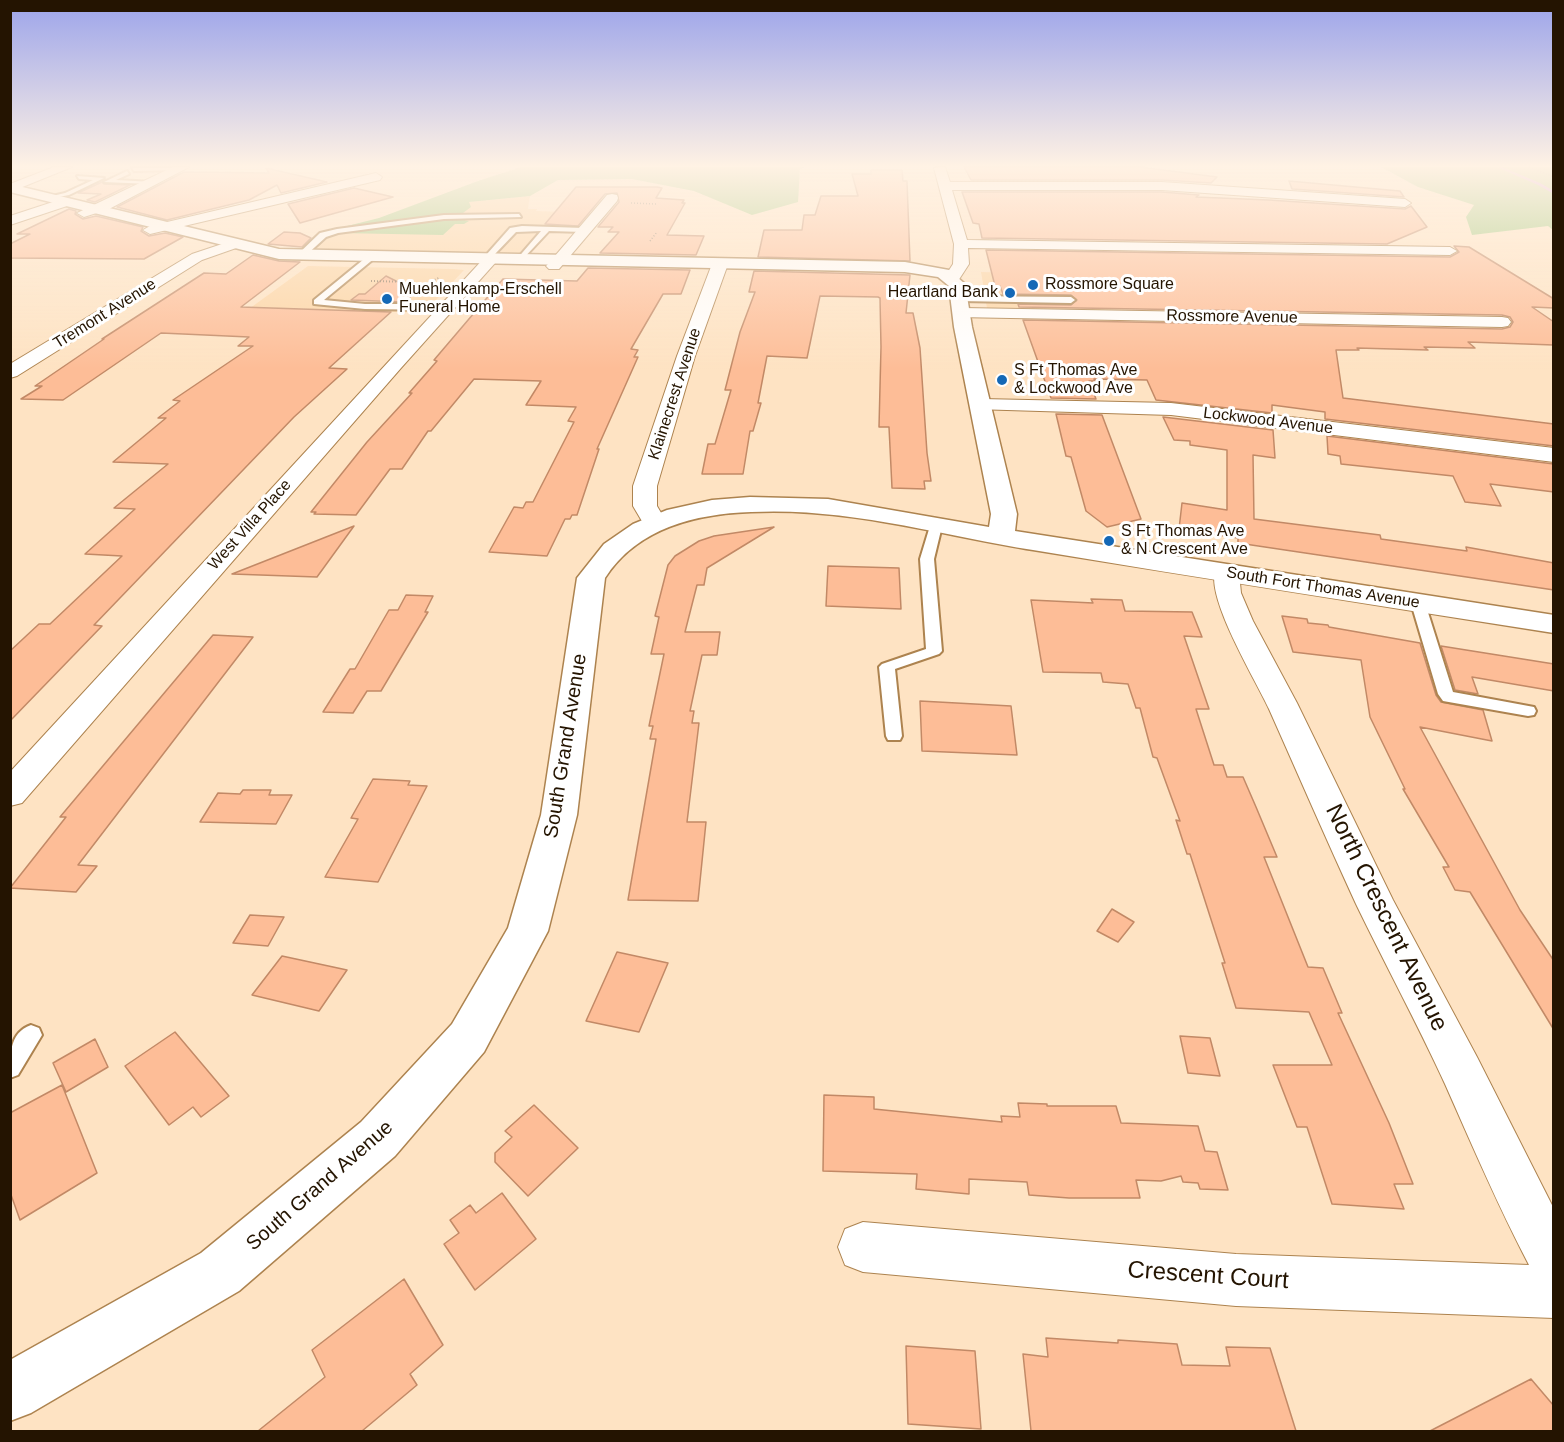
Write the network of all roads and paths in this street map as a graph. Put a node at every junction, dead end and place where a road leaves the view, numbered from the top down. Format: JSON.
{"nodes":[{"id":1,"x":181,"y":234,"type":"edge"},
{"id":2,"x":326,"y":234,"type":"edge"},
{"id":3,"x":509,"y":234,"type":"edge"},
{"id":4,"x":542,"y":234,"type":"edge"},
{"id":5,"x":581,"y":234,"type":"edge"},
{"id":6,"x":958,"y":234,"type":"edge"},
{"id":7,"x":961,"y":244,"type":"junction"},
{"id":8,"x":226,"y":246,"type":"junction"},
{"id":9,"x":1450,"y":251,"type":"dead end"},
{"id":10,"x":301,"y":255,"type":"junction"},
{"id":11,"x":368,"y":259,"type":"junction"},
{"id":12,"x":520,"y":260,"type":"junction"},
{"id":13,"x":488,"y":262,"type":"junction"},
{"id":14,"x":557,"y":263,"type":"junction"},
{"id":15,"x":718,"y":266,"type":"junction"},
{"id":16,"x":952,"y":278,"type":"junction"},
{"id":17,"x":343,"y":280,"type":"junction"},
{"id":18,"x":421,"y":286,"type":"dead end"},
{"id":19,"x":1071,"y":300,"type":"dead end"},
{"id":20,"x":961,"y":305,"type":"junction"},
{"id":21,"x":446,"y":307,"type":"junction"},
{"id":22,"x":1502,"y":322,"type":"dead end"},
{"id":23,"x":10,"y":372,"type":"edge"},
{"id":24,"x":981,"y":405,"type":"junction"},
{"id":25,"x":1554,"y":455,"type":"edge"},
{"id":26,"x":655,"y":523,"type":"junction"},
{"id":27,"x":936,"y":526,"type":"junction"},
{"id":28,"x":1001,"y":537,"type":"junction"},
{"id":29,"x":1226,"y":573,"type":"junction"},
{"id":30,"x":1418,"y":603,"type":"junction"},
{"id":31,"x":1554,"y":624,"type":"edge"},
{"id":32,"x":1528,"y":711,"type":"dead end"},
{"id":33,"x":894,"y":736,"type":"dead end"},
{"id":34,"x":10,"y":794,"type":"edge"},
{"id":35,"x":31,"y":1035,"type":"dead end"},
{"id":36,"x":10,"y":1068,"type":"edge"},
{"id":37,"x":863,"y":1247,"type":"dead end"},
{"id":38,"x":1554,"y":1260,"type":"edge"},
{"id":39,"x":1554,"y":1292,"type":"edge"},
{"id":40,"x":10,"y":1392,"type":"edge"}],
"edges":[{"from":1,"to":8,"type":"main road"},
{"from":2,"to":10,"type":"lane"},
{"from":3,"to":13,"type":"lane"},
{"from":4,"to":12,"type":"lane"},
{"from":5,"to":14,"type":"street"},
{"from":6,"to":7,"type":"street"},
{"from":7,"to":9,"type":"street"},
{"from":7,"to":16,"type":"street"},
{"from":8,"to":10,"type":"main road"},
{"from":8,"to":11,"type":"main road"},
{"from":8,"to":23,"type":"street","name":"Tremont Avenue"},
{"from":10,"to":11,"type":"main road"},
{"from":11,"to":13,"type":"main road"},
{"from":11,"to":17,"type":"lane"},
{"from":12,"to":13,"type":"main road"},
{"from":12,"to":14,"type":"main road"},
{"from":13,"to":14,"type":"main road"},
{"from":13,"to":21,"type":"street","name":"West Villa Place"},
{"from":14,"to":15,"type":"main road"},
{"from":15,"to":16,"type":"main road"},
{"from":15,"to":26,"type":"street","name":"Klainecrest Avenue"},
{"from":16,"to":20,"type":"main road"},
{"from":17,"to":18,"type":"path"},
{"from":17,"to":21,"type":"lane"},
{"from":19,"to":20,"type":"lane"},
{"from":20,"to":22,"type":"street","name":"Rossmore Avenue"},
{"from":20,"to":24,"type":"main road"},
{"from":21,"to":34,"type":"street","name":"West Villa Place"},
{"from":24,"to":25,"type":"street","name":"Lockwood Avenue"},
{"from":24,"to":28,"type":"main road"},
{"from":26,"to":27,"type":"main road","name":"South Grand Avenue"},
{"from":26,"to":40,"type":"main road","name":"South Grand Avenue"},
{"from":27,"to":28,"type":"main road","name":"South Grand Avenue"},
{"from":27,"to":33,"type":"lane"},
{"from":28,"to":29,"type":"main road","name":"South Fort Thomas Avenue"},
{"from":29,"to":30,"type":"main road","name":"South Fort Thomas Avenue"},
{"from":29,"to":38,"type":"street","name":"North Crescent Avenue"},
{"from":30,"to":31,"type":"main road","name":"South Fort Thomas Avenue"},
{"from":30,"to":32,"type":"lane"},
{"from":35,"to":36,"type":"lane"},
{"from":37,"to":39,"type":"street","name":"Crescent Court"}]}
